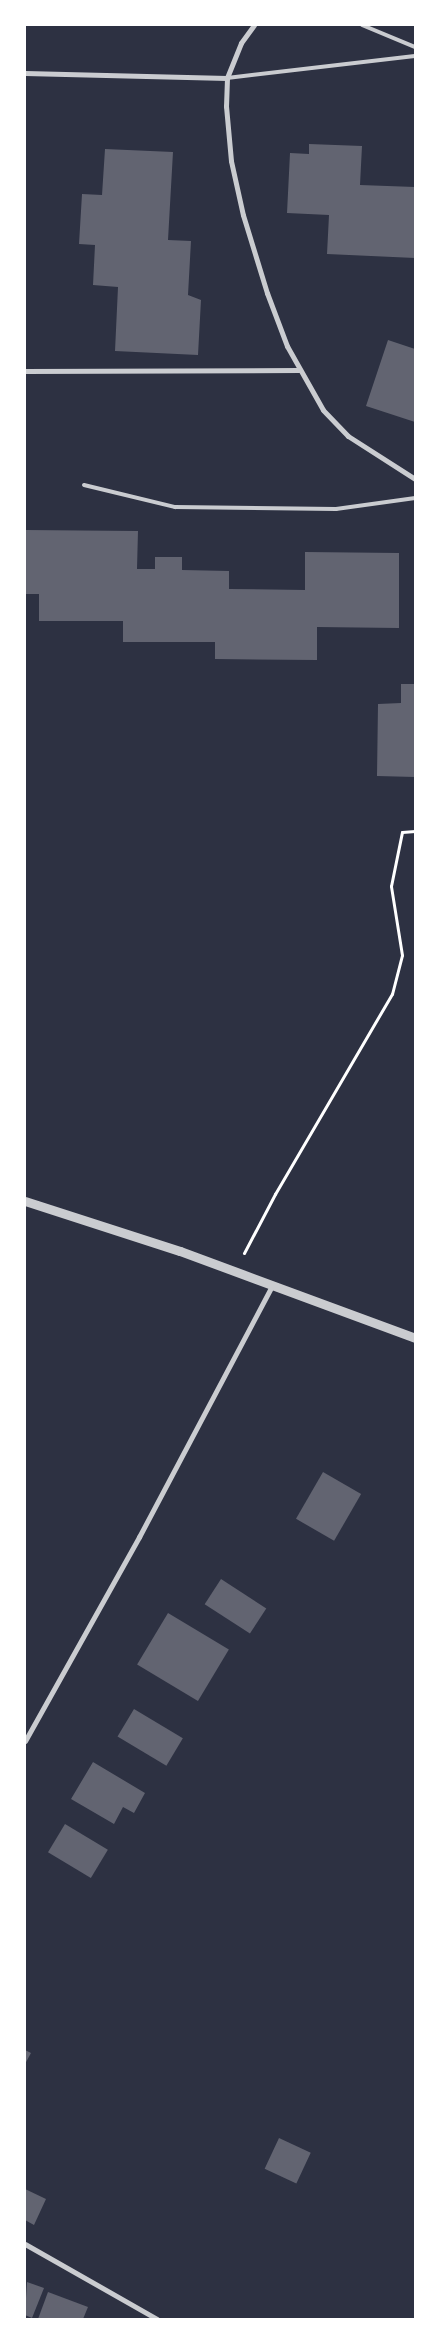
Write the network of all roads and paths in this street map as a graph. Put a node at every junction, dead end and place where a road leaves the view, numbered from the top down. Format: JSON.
{"nodes":[{"id":1,"x":254,"y":25,"type":"edge"},
{"id":2,"x":362,"y":25,"type":"edge"},
{"id":3,"x":415,"y":47,"type":"edge"},
{"id":4,"x":415,"y":56,"type":"edge"},
{"id":5,"x":25,"y":73,"type":"edge"},
{"id":6,"x":227,"y":78,"type":"junction"},
{"id":7,"x":299,"y":370,"type":"junction"},
{"id":8,"x":25,"y":371,"type":"edge"},
{"id":9,"x":415,"y":479,"type":"edge"},
{"id":10,"x":84,"y":485,"type":"dead end"},
{"id":11,"x":415,"y":498,"type":"edge"},
{"id":12,"x":415,"y":831,"type":"edge"},
{"id":13,"x":25,"y":1201,"type":"edge"},
{"id":14,"x":234,"y":1274,"type":"junction"},
{"id":15,"x":272,"y":1286,"type":"junction"},
{"id":16,"x":415,"y":1338,"type":"edge"},
{"id":17,"x":25,"y":1741,"type":"edge"},
{"id":18,"x":25,"y":2244,"type":"edge"},
{"id":19,"x":157,"y":2319,"type":"edge"}],
"edges":[{"from":1,"to":6,"type":"street"},
{"from":2,"to":3,"type":"lane"},
{"from":4,"to":6,"type":"lane"},
{"from":5,"to":6,"type":"street"},
{"from":6,"to":7,"type":"street"},
{"from":7,"to":8,"type":"street"},
{"from":7,"to":9,"type":"street"},
{"from":10,"to":11,"type":"lane"},
{"from":12,"to":14,"type":"path"},
{"from":13,"to":14,"type":"street"},
{"from":14,"to":15,"type":"street"},
{"from":15,"to":16,"type":"street"},
{"from":15,"to":17,"type":"street"},
{"from":18,"to":19,"type":"street"}]}
